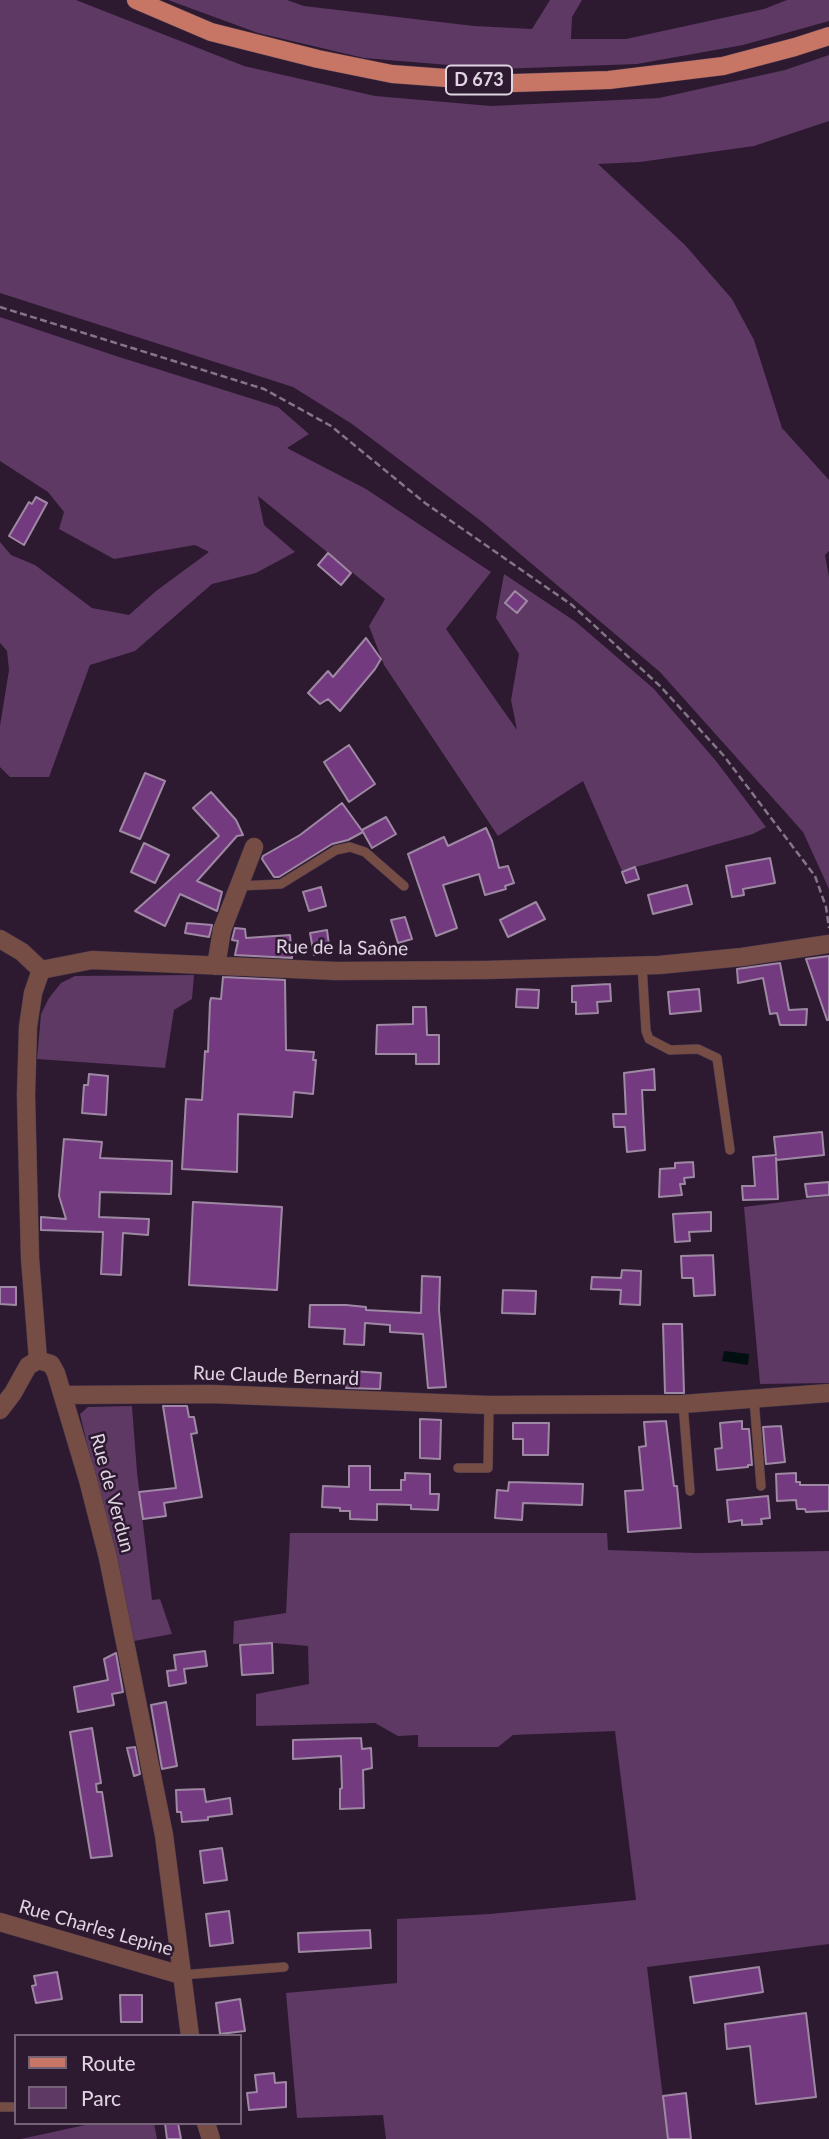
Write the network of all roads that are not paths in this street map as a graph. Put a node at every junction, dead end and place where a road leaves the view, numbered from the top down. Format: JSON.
{"nodes":[{"id":1,"x":136,"y":0,"type":"edge"},
{"id":2,"x":829,"y":36,"type":"edge"},
{"id":3,"x":254,"y":846,"type":"dead end"},
{"id":4,"x":238,"y":886,"type":"junction"},
{"id":5,"x":404,"y":886,"type":"dead end"},
{"id":6,"x":0,"y":939,"type":"edge"},
{"id":7,"x":829,"y":944,"type":"edge"},
{"id":8,"x":642,"y":965,"type":"junction"},
{"id":9,"x":216,"y":966,"type":"junction"},
{"id":10,"x":41,"y":970,"type":"junction"},
{"id":11,"x":730,"y":1150,"type":"dead end"},
{"id":12,"x":38,"y":1360,"type":"junction"},
{"id":13,"x":829,"y":1393,"type":"edge"},
{"id":14,"x":63,"y":1395,"type":"junction"},
{"id":15,"x":754,"y":1399,"type":"junction"},
{"id":16,"x":683,"y":1404,"type":"junction"},
{"id":17,"x":489,"y":1405,"type":"junction"},
{"id":18,"x":0,"y":1410,"type":"edge"},
{"id":19,"x":458,"y":1468,"type":"dead end"},
{"id":20,"x":761,"y":1486,"type":"dead end"},
{"id":21,"x":690,"y":1491,"type":"dead end"},
{"id":22,"x":0,"y":1922,"type":"edge"},
{"id":23,"x":284,"y":1967,"type":"dead end"},
{"id":24,"x":181,"y":1975,"type":"junction"},
{"id":25,"x":190,"y":2034,"type":"edge"}],
"edges":[{"from":1,"to":2,"type":"main road","number":"D 673"},
{"from":3,"to":4,"type":"street"},
{"from":4,"to":5,"type":"lane"},
{"from":4,"to":9,"type":"street"},
{"from":6,"to":10,"type":"street"},
{"from":7,"to":8,"type":"street","name":"Rue de la Saône"},
{"from":8,"to":9,"type":"street","name":"Rue de la Saône"},
{"from":8,"to":11,"type":"lane"},
{"from":9,"to":10,"type":"street","name":"Rue de la Saône"},
{"from":10,"to":12,"type":"street"},
{"from":12,"to":14,"type":"street","name":"Rue de Verdun"},
{"from":12,"to":18,"type":"street"},
{"from":13,"to":15,"type":"street","name":"Rue Claude Bernard"},
{"from":14,"to":17,"type":"street","name":"Rue Claude Bernard"},
{"from":14,"to":24,"type":"street","name":"Rue de Verdun"},
{"from":15,"to":16,"type":"street","name":"Rue Claude Bernard"},
{"from":15,"to":20,"type":"lane"},
{"from":16,"to":17,"type":"street","name":"Rue Claude Bernard"},
{"from":16,"to":21,"type":"lane"},
{"from":17,"to":19,"type":"lane"},
{"from":22,"to":24,"type":"street","name":"Rue Charles Lepine"},
{"from":23,"to":24,"type":"lane"},
{"from":24,"to":25,"type":"street","name":"Rue de Verdun"}]}
